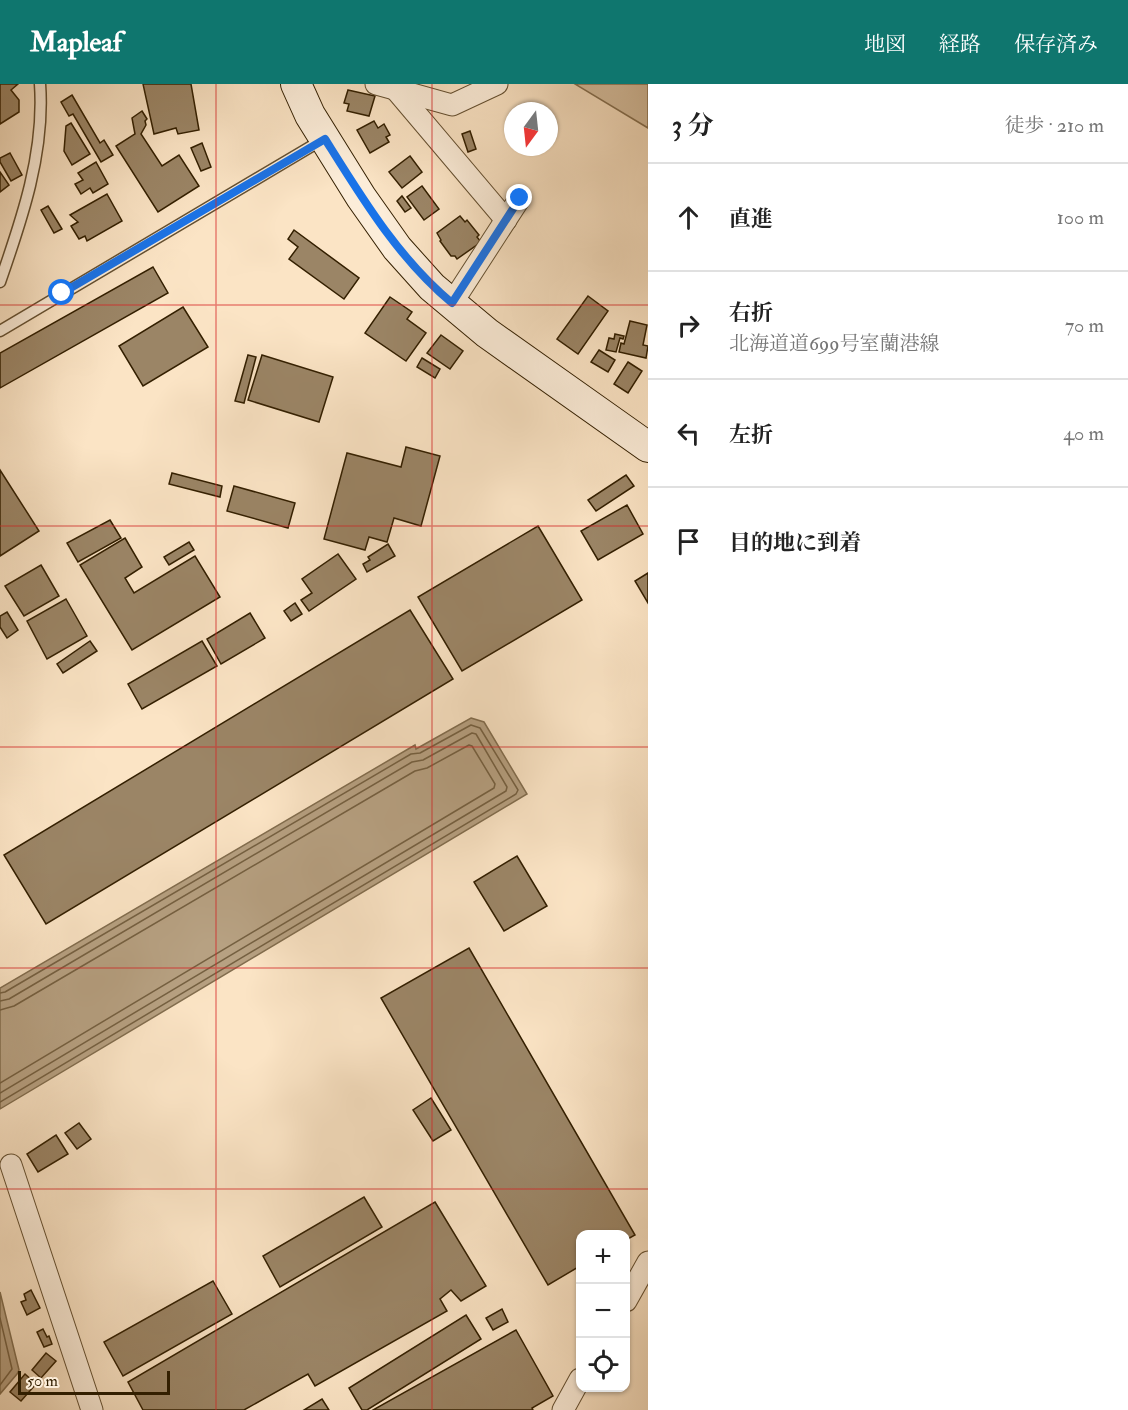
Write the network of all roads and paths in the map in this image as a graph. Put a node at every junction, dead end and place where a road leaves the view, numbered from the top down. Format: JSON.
{"nodes":[{"id":1,"x":40,"y":84,"type":"edge"},
{"id":2,"x":296,"y":84,"type":"edge"},
{"id":3,"x":497,"y":84,"type":"edge"},
{"id":4,"x":386,"y":87,"type":"edge"},
{"id":5,"x":325,"y":139,"type":"junction"},
{"id":6,"x":520,"y":198,"type":"dead end"},
{"id":7,"x":506,"y":220,"type":"junction"},
{"id":8,"x":0,"y":282,"type":"edge"},
{"id":9,"x":452,"y":303,"type":"junction"},
{"id":10,"x":0,"y":331,"type":"edge"},
{"id":11,"x":646,"y":442,"type":"edge"},
{"id":12,"x":11,"y":1165,"type":"dead end"},
{"id":13,"x":648,"y":1262,"type":"edge"},
{"id":14,"x":630,"y":1294,"type":"edge"},
{"id":15,"x":576,"y":1386,"type":"edge"},
{"id":16,"x":92,"y":1410,"type":"edge"},
{"id":17,"x":563,"y":1410,"type":"edge"}],
"edges":[{"from":1,"to":8,"type":"lane"},
{"from":2,"to":5,"type":"main road"},
{"from":3,"to":4,"type":"street"},
{"from":4,"to":7,"type":"street"},
{"from":5,"to":9,"type":"main road"},
{"from":5,"to":10,"type":"lane"},
{"from":6,"to":7,"type":"street"},
{"from":7,"to":9,"type":"street"},
{"from":9,"to":11,"type":"main road"},
{"from":12,"to":16,"type":"street"},
{"from":13,"to":14,"type":"street"},
{"from":15,"to":17,"type":"street"}]}
